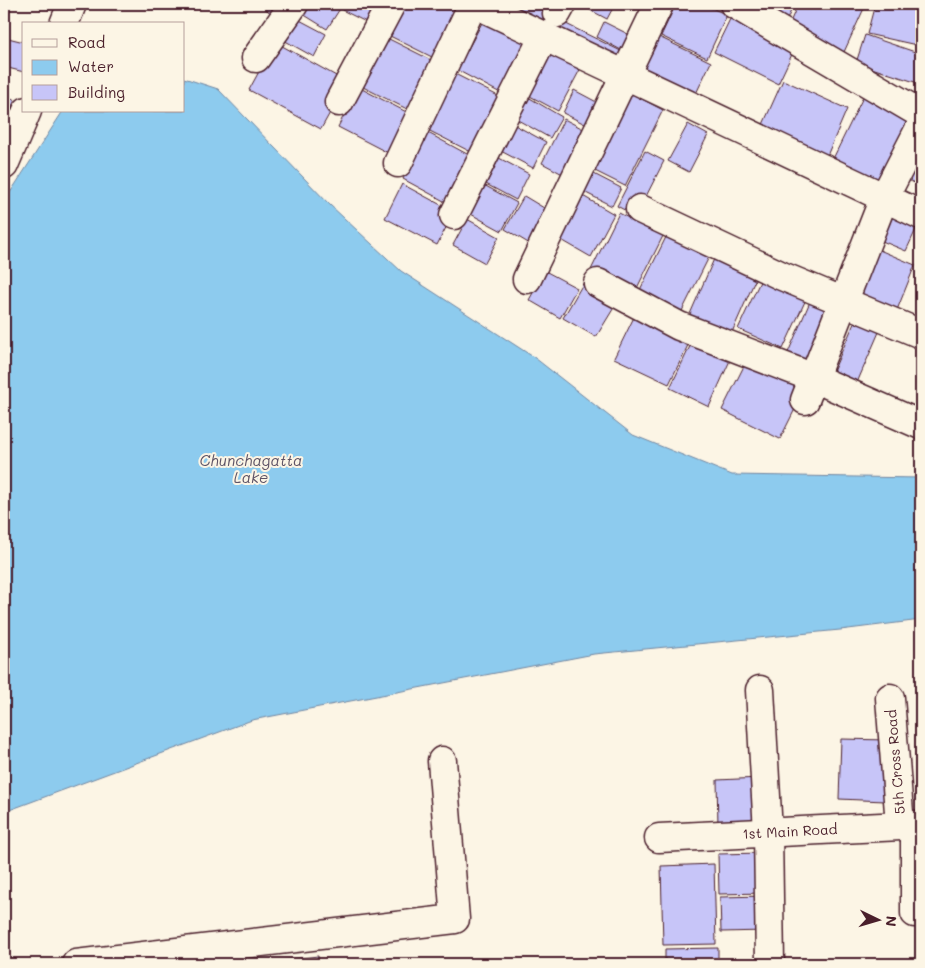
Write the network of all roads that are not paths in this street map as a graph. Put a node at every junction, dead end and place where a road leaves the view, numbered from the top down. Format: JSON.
{"nodes":[{"id":1,"x":71,"y":4,"type":"edge"},
{"id":2,"x":294,"y":4,"type":"edge"},
{"id":3,"x":391,"y":4,"type":"edge"},
{"id":4,"x":659,"y":4,"type":"edge"},
{"id":5,"x":734,"y":4,"type":"edge"},
{"id":6,"x":474,"y":5,"type":"edge"},
{"id":7,"x":554,"y":17,"type":"edge"},
{"id":8,"x":65,"y":22,"type":"edge"},
{"id":9,"x":256,"y":58,"type":"dead end"},
{"id":10,"x":624,"y":73,"type":"junction"},
{"id":11,"x":339,"y":102,"type":"dead end"},
{"id":12,"x":26,"y":112,"type":"edge"},
{"id":13,"x":921,"y":114,"type":"edge"},
{"id":14,"x":921,"y":126,"type":"edge"},
{"id":15,"x":398,"y":163,"type":"dead end"},
{"id":16,"x":4,"y":165,"type":"edge"},
{"id":17,"x":884,"y":198,"type":"junction"},
{"id":18,"x":640,"y":209,"type":"dead end"},
{"id":19,"x":921,"y":214,"type":"edge"},
{"id":20,"x":454,"y":215,"type":"dead end"},
{"id":21,"x":527,"y":279,"type":"dead end"},
{"id":22,"x":598,"y":283,"type":"dead end"},
{"id":23,"x":844,"y":302,"type":"junction"},
{"id":24,"x":921,"y":334,"type":"edge"},
{"id":25,"x":810,"y":389,"type":"junction"},
{"id":26,"x":921,"y":425,"type":"edge"},
{"id":27,"x":760,"y":690,"type":"dead end"},
{"id":28,"x":890,"y":698,"type":"dead end"},
{"id":29,"x":442,"y":761,"type":"dead end"},
{"id":30,"x":912,"y":825,"type":"edge"},
{"id":31,"x":768,"y":832,"type":"junction"},
{"id":32,"x":659,"y":838,"type":"dead end"},
{"id":33,"x":915,"y":913,"type":"dead end"},
{"id":34,"x":175,"y":958,"type":"edge"},
{"id":35,"x":76,"y":964,"type":"edge"},
{"id":36,"x":770,"y":964,"type":"edge"}],
"edges":[{"from":1,"to":8,"type":"street"},
{"from":2,"to":9,"type":"street"},
{"from":3,"to":11,"type":"street"},
{"from":4,"to":10,"type":"street"},
{"from":5,"to":13,"type":"street"},
{"from":6,"to":7,"type":"street"},
{"from":6,"to":15,"type":"street"},
{"from":7,"to":10,"type":"street"},
{"from":7,"to":20,"type":"street"},
{"from":10,"to":17,"type":"street"},
{"from":10,"to":21,"type":"street"},
{"from":12,"to":16,"type":"street"},
{"from":14,"to":17,"type":"street"},
{"from":17,"to":19,"type":"street"},
{"from":17,"to":23,"type":"street"},
{"from":18,"to":23,"type":"street"},
{"from":22,"to":25,"type":"street"},
{"from":23,"to":24,"type":"street"},
{"from":23,"to":25,"type":"street"},
{"from":25,"to":26,"type":"street"},
{"from":27,"to":31,"type":"street"},
{"from":28,"to":30,"type":"street","name":"5th Cross Road"},
{"from":29,"to":34,"type":"street"},
{"from":30,"to":31,"type":"street","name":"1st Main Road"},
{"from":30,"to":33,"type":"street","name":"5th Cross Road"},
{"from":31,"to":32,"type":"street","name":"1st Main Road"},
{"from":31,"to":36,"type":"street"},
{"from":34,"to":35,"type":"street"}]}
